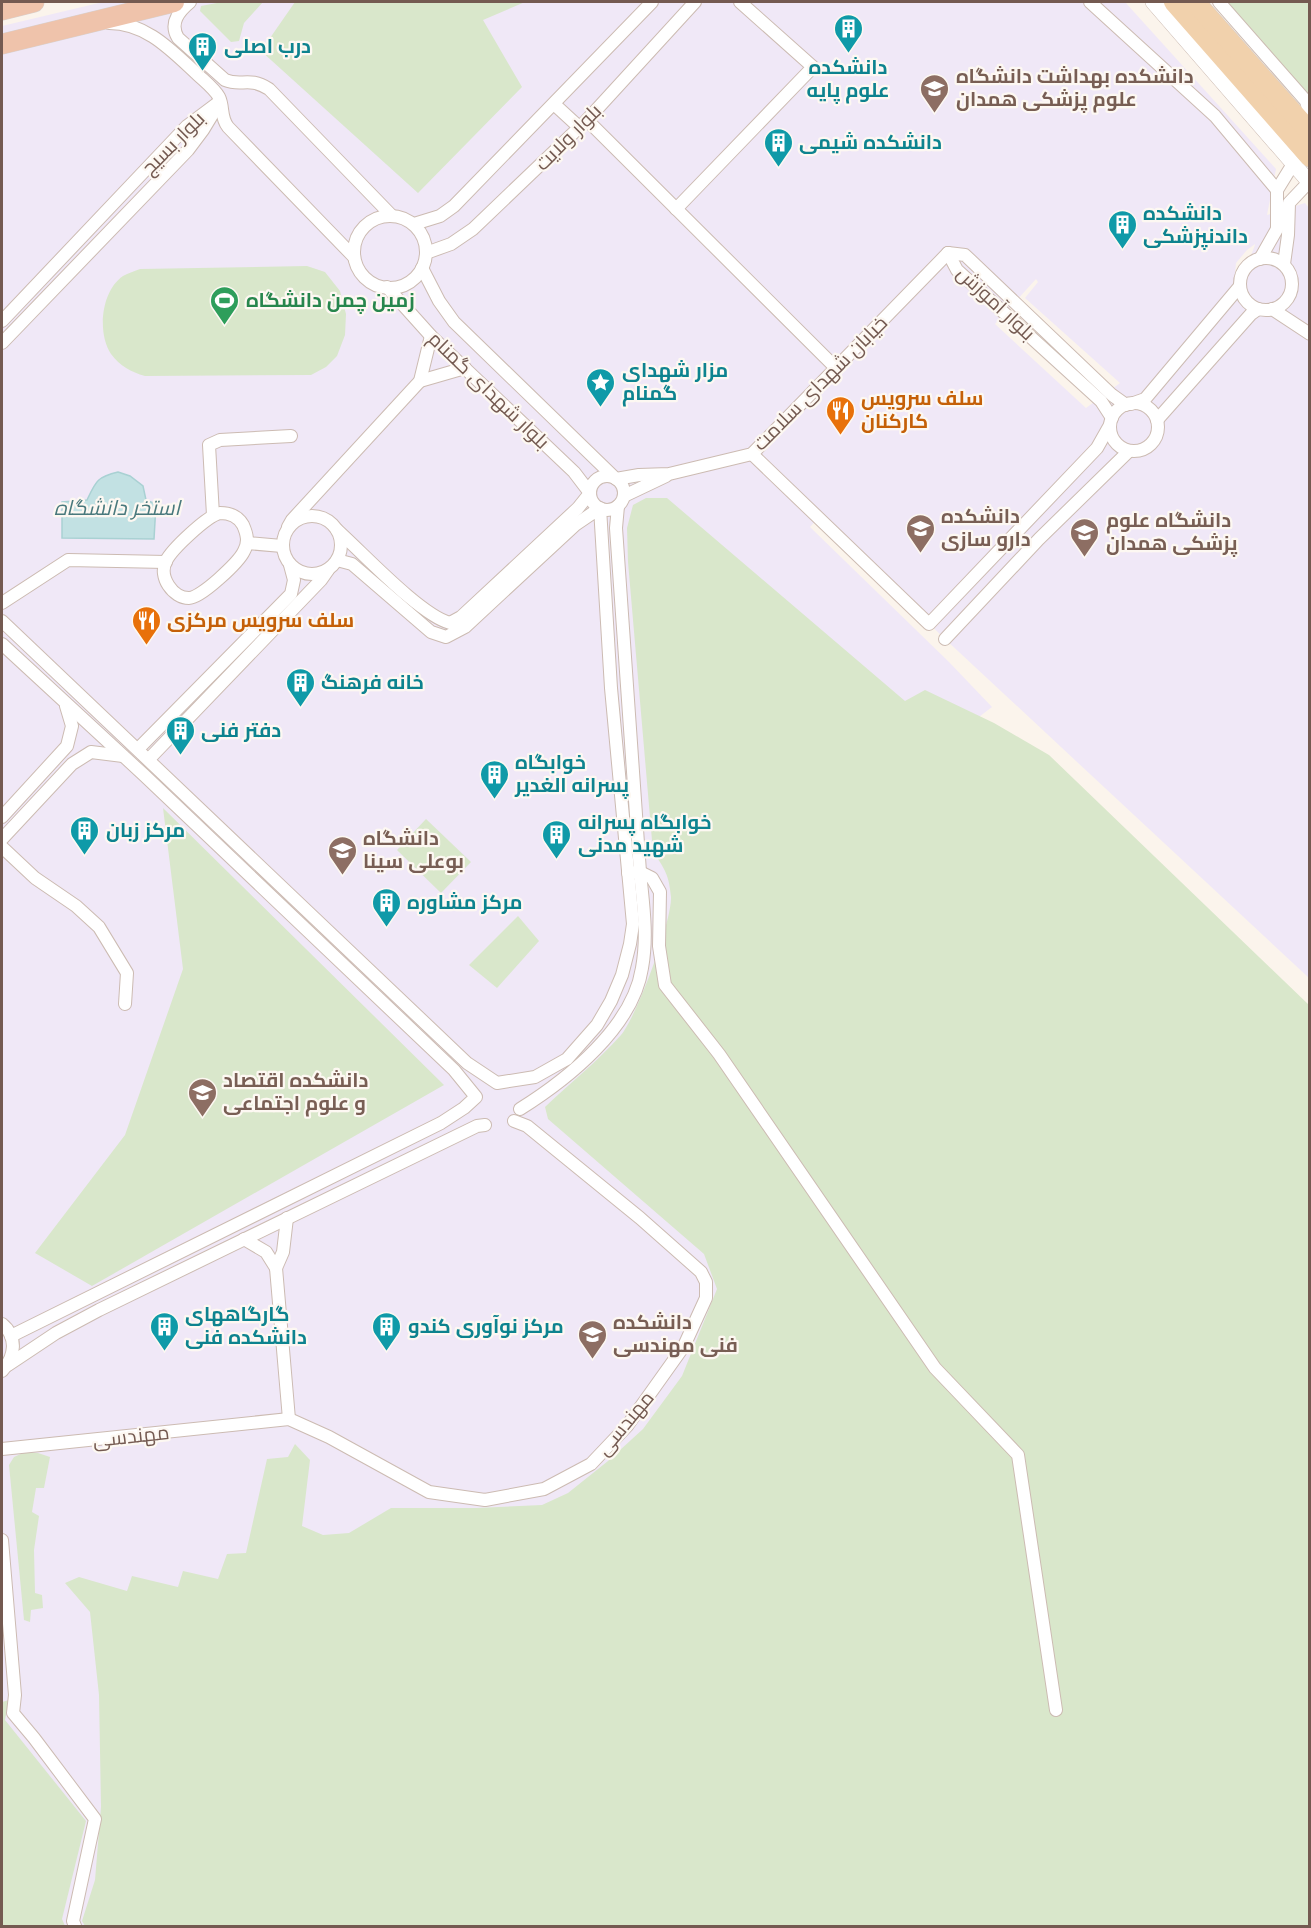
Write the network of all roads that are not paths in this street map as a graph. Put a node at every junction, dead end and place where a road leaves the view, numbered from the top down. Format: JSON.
{"nodes":[{"id":1,"x":34,"y":2,"type":"edge"},
{"id":2,"x":174,"y":2,"type":"edge"},
{"id":3,"x":190,"y":2,"type":"edge"},
{"id":4,"x":652,"y":2,"type":"edge"},
{"id":5,"x":740,"y":2,"type":"edge"},
{"id":6,"x":1090,"y":2,"type":"edge"},
{"id":7,"x":1153,"y":2,"type":"edge"},
{"id":8,"x":1174,"y":2,"type":"edge"},
{"id":9,"x":1195,"y":2,"type":"edge"},
{"id":10,"x":1219,"y":2,"type":"edge"},
{"id":11,"x":691,"y":3,"type":"edge"},
{"id":12,"x":2,"y":10,"type":"edge"},
{"id":13,"x":87,"y":24,"type":"junction"},
{"id":14,"x":2,"y":44,"type":"edge"},
{"id":15,"x":220,"y":101,"type":"junction"},
{"id":16,"x":555,"y":104,"type":"junction"},
{"id":17,"x":1310,"y":115,"type":"edge"},
{"id":18,"x":583,"y":124,"type":"junction"},
{"id":19,"x":1310,"y":132,"type":"edge"},
{"id":20,"x":1303,"y":158,"type":"edge"},
{"id":21,"x":1309,"y":183,"type":"edge"},
{"id":22,"x":1278,"y":190,"type":"junction"},
{"id":23,"x":676,"y":209,"type":"junction"},
{"id":24,"x":392,"y":216,"type":"junction"},
{"id":25,"x":414,"y":224,"type":"junction"},
{"id":26,"x":948,"y":253,"type":"junction"},
{"id":27,"x":426,"y":254,"type":"junction"},
{"id":28,"x":354,"y":257,"type":"junction"},
{"id":29,"x":1260,"y":258,"type":"junction"},
{"id":30,"x":1284,"y":264,"type":"junction"},
{"id":31,"x":422,"y":268,"type":"junction"},
{"id":32,"x":1240,"y":286,"type":"junction"},
{"id":33,"x":387,"y":287,"type":"junction"},
{"id":34,"x":1022,"y":309,"type":"junction"},
{"id":35,"x":1258,"y":309,"type":"junction"},
{"id":36,"x":1272,"y":309,"type":"junction"},
{"id":37,"x":1012,"y":319,"type":"junction"},
{"id":38,"x":2,"y":321,"type":"edge"},
{"id":39,"x":1310,"y":334,"type":"edge"},
{"id":40,"x":431,"y":336,"type":"junction"},
{"id":41,"x":2,"y":343,"type":"edge"},
{"id":42,"x":465,"y":368,"type":"junction"},
{"id":43,"x":836,"y":368,"type":"junction"},
{"id":44,"x":420,"y":381,"type":"junction"},
{"id":45,"x":1128,"y":404,"type":"junction"},
{"id":46,"x":1156,"y":420,"type":"junction"},
{"id":47,"x":1111,"y":421,"type":"junction"},
{"id":48,"x":291,"y":436,"type":"dead end"},
{"id":49,"x":1129,"y":451,"type":"junction"},
{"id":50,"x":752,"y":454,"type":"junction"},
{"id":51,"x":669,"y":474,"type":"junction"},
{"id":52,"x":616,"y":479,"type":"junction"},
{"id":53,"x":590,"y":493,"type":"junction"},
{"id":54,"x":621,"y":501,"type":"junction"},
{"id":55,"x":600,"y":508,"type":"junction"},
{"id":56,"x":213,"y":515,"type":"junction"},
{"id":57,"x":288,"y":527,"type":"junction"},
{"id":58,"x":338,"y":530,"type":"junction"},
{"id":59,"x":247,"y":543,"type":"junction"},
{"id":60,"x":282,"y":546,"type":"junction"},
{"id":61,"x":337,"y":560,"type":"junction"},
{"id":62,"x":166,"y":562,"type":"junction"},
{"id":63,"x":290,"y":565,"type":"junction"},
{"id":64,"x":328,"y":570,"type":"junction"},
{"id":65,"x":2,"y":603,"type":"edge"},
{"id":66,"x":2,"y":621,"type":"edge"},
{"id":67,"x":945,"y":639,"type":"dead end"},
{"id":68,"x":2,"y":645,"type":"edge"},
{"id":69,"x":66,"y":705,"type":"junction"},
{"id":70,"x":138,"y":749,"type":"junction"},
{"id":71,"x":123,"y":756,"type":"junction"},
{"id":72,"x":149,"y":759,"type":"junction"},
{"id":73,"x":2,"y":817,"type":"edge"},
{"id":74,"x":2,"y":839,"type":"edge"},
{"id":75,"x":2,"y":847,"type":"edge"},
{"id":76,"x":634,"y":872,"type":"junction"},
{"id":77,"x":125,"y":1004,"type":"dead end"},
{"id":78,"x":520,"y":1109,"type":"dead end"},
{"id":79,"x":514,"y":1121,"type":"dead end"},
{"id":80,"x":485,"y":1125,"type":"dead end"},
{"id":81,"x":287,"y":1218,"type":"junction"},
{"id":82,"x":244,"y":1239,"type":"junction"},
{"id":83,"x":276,"y":1268,"type":"junction"},
{"id":84,"x":2,"y":1324,"type":"edge"},
{"id":85,"x":11,"y":1336,"type":"junction"},
{"id":86,"x":5,"y":1368,"type":"edge"},
{"id":87,"x":289,"y":1419,"type":"junction"},
{"id":88,"x":2,"y":1449,"type":"edge"},
{"id":89,"x":2,"y":1540,"type":"edge"},
{"id":90,"x":15,"y":1695,"type":"junction"},
{"id":91,"x":2,"y":1696,"type":"edge"},
{"id":92,"x":1056,"y":1710,"type":"dead end"},
{"id":93,"x":75,"y":1926,"type":"edge"}],
"edges":[{"from":1,"to":12,"type":"highway"},
{"from":2,"to":13,"type":"highway"},
{"from":3,"to":24,"type":"street"},
{"from":4,"to":16,"type":"street","name":"بلوار ولایت"},
{"from":5,"to":23,"type":"street"},
{"from":6,"to":22,"type":"street"},
{"from":7,"to":20,"type":"street"},
{"from":8,"to":20,"type":"main road"},
{"from":9,"to":19,"type":"main road"},
{"from":10,"to":17,"type":"street"},
{"from":11,"to":18,"type":"street","name":"بلوار ولایت"},
{"from":13,"to":14,"type":"highway"},
{"from":13,"to":15,"type":"street"},
{"from":15,"to":28,"type":"street"},
{"from":15,"to":38,"type":"street","name":"بلوار بسیج"},
{"from":15,"to":41,"type":"street","name":"بلوار بسیج"},
{"from":16,"to":18,"type":"street"},
{"from":16,"to":25,"type":"street","name":"بلوار ولایت"},
{"from":18,"to":23,"type":"street"},
{"from":18,"to":27,"type":"street","name":"بلوار ولایت"},
{"from":20,"to":21,"type":"street"},
{"from":20,"to":22,"type":"street"},
{"from":21,"to":30,"type":"street"},
{"from":22,"to":29,"type":"street"},
{"from":23,"to":43,"type":"street"},
{"from":24,"to":25,"type":"street"},
{"from":24,"to":28,"type":"street"},
{"from":25,"to":27,"type":"street"},
{"from":26,"to":34,"type":"street","name":"بلوار آموزش"},
{"from":26,"to":37,"type":"street","name":"بلوار آموزش"},
{"from":26,"to":43,"type":"street","name":"خیابان شهدای سلامت"},
{"from":27,"to":31,"type":"street"},
{"from":28,"to":33,"type":"street"},
{"from":29,"to":30,"type":"street"},
{"from":29,"to":32,"type":"street"},
{"from":30,"to":36,"type":"street"},
{"from":31,"to":33,"type":"street"},
{"from":31,"to":52,"type":"street","name":"بلوار شهدای گمنام"},
{"from":32,"to":35,"type":"street"},
{"from":32,"to":45,"type":"street"},
{"from":33,"to":40,"type":"street","name":"بلوار شهدای گمنام"},
{"from":34,"to":37,"type":"street"},
{"from":34,"to":45,"type":"street","name":"بلوار آموزش"},
{"from":35,"to":36,"type":"street"},
{"from":35,"to":46,"type":"street"},
{"from":36,"to":39,"type":"street"},
{"from":37,"to":47,"type":"street","name":"بلوار آموزش"},
{"from":40,"to":42,"type":"street","name":"بلوار شهدای گمنام"},
{"from":40,"to":44,"type":"street"},
{"from":42,"to":44,"type":"street"},
{"from":42,"to":53,"type":"street","name":"بلوار شهدای گمنام"},
{"from":43,"to":50,"type":"street","name":"خیابان شهدای سلامت"},
{"from":44,"to":57,"type":"street"},
{"from":45,"to":46,"type":"street"},
{"from":45,"to":47,"type":"street"},
{"from":46,"to":49,"type":"street"},
{"from":47,"to":49,"type":"street"},
{"from":47,"to":50,"type":"street"},
{"from":48,"to":56,"type":"street"},
{"from":49,"to":67,"type":"street"},
{"from":50,"to":51,"type":"street","name":"خیابان شهدای سلامت"},
{"from":51,"to":52,"type":"street","name":"خیابان شهدای سلامت"},
{"from":51,"to":54,"type":"street","name":"خیابان شهدای سلامت"},
{"from":52,"to":53,"type":"street"},
{"from":52,"to":54,"type":"street"},
{"from":53,"to":55,"type":"street"},
{"from":53,"to":58,"type":"street"},
{"from":54,"to":55,"type":"street"},
{"from":54,"to":76,"type":"street"},
{"from":55,"to":61,"type":"street"},
{"from":55,"to":76,"type":"street"},
{"from":56,"to":59,"type":"street"},
{"from":56,"to":62,"type":"street"},
{"from":57,"to":58,"type":"street"},
{"from":57,"to":60,"type":"street"},
{"from":58,"to":61,"type":"street"},
{"from":59,"to":60,"type":"street"},
{"from":59,"to":62,"type":"street"},
{"from":60,"to":63,"type":"street"},
{"from":61,"to":64,"type":"street"},
{"from":62,"to":65,"type":"street"},
{"from":63,"to":64,"type":"street"},
{"from":63,"to":70,"type":"street"},
{"from":64,"to":72,"type":"street"},
{"from":66,"to":70,"type":"street"},
{"from":68,"to":69,"type":"street"},
{"from":69,"to":71,"type":"street"},
{"from":69,"to":73,"type":"street"},
{"from":70,"to":72,"type":"street"},
{"from":71,"to":74,"type":"street"},
{"from":71,"to":85,"type":"street"},
{"from":72,"to":76,"type":"street"},
{"from":75,"to":77,"type":"street"},
{"from":76,"to":78,"type":"street"},
{"from":76,"to":92,"type":"street"},
{"from":79,"to":87,"type":"street","name":"مهندسی"},
{"from":80,"to":81,"type":"street"},
{"from":81,"to":82,"type":"street"},
{"from":81,"to":83,"type":"street"},
{"from":82,"to":83,"type":"street"},
{"from":82,"to":86,"type":"street"},
{"from":83,"to":87,"type":"street"},
{"from":84,"to":85,"type":"street"},
{"from":85,"to":86,"type":"street"},
{"from":87,"to":88,"type":"street","name":"مهندسی"},
{"from":89,"to":90,"type":"street"},
{"from":90,"to":91,"type":"street"},
{"from":90,"to":93,"type":"street"}]}
